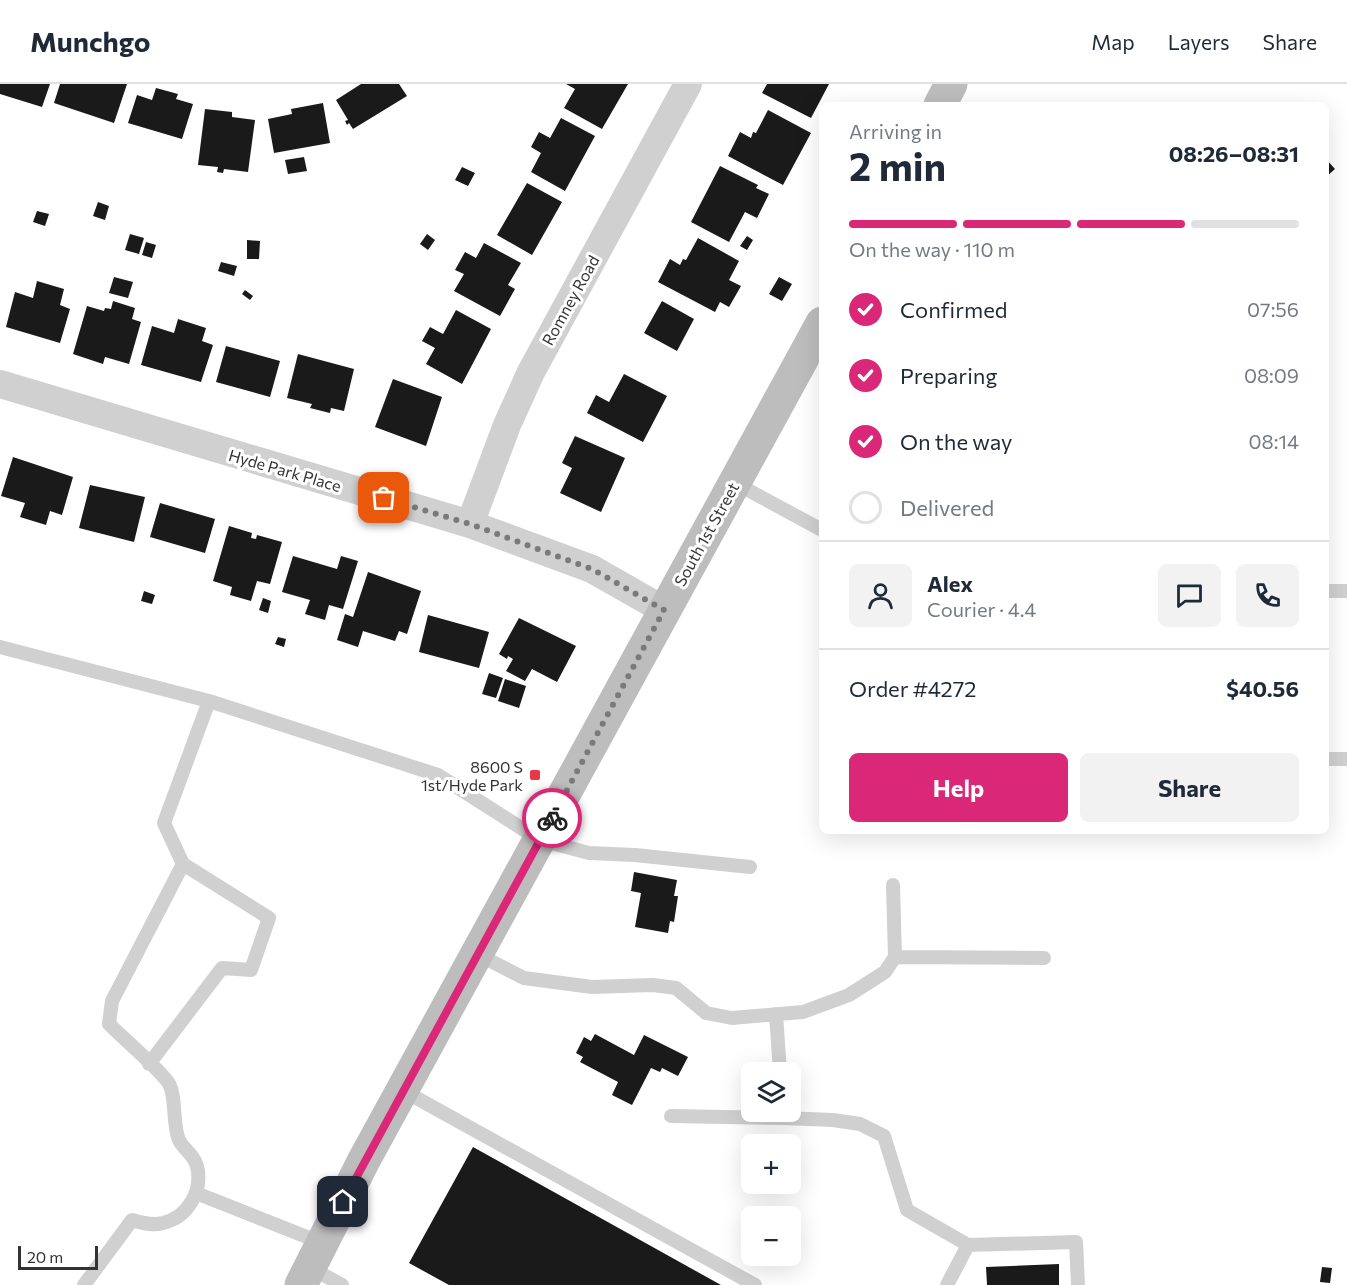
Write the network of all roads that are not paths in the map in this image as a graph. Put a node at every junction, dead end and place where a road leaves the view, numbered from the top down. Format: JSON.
{"nodes":[{"id":1,"x":688,"y":84,"type":"edge"},
{"id":2,"x":951,"y":84,"type":"edge"},
{"id":3,"x":942,"y":102,"type":"edge"},
{"id":4,"x":819,"y":329,"type":"edge"},
{"id":5,"x":0,"y":384,"type":"edge"},
{"id":6,"x":735,"y":483,"type":"junction"},
{"id":7,"x":470,"y":524,"type":"junction"},
{"id":8,"x":819,"y":528,"type":"edge"},
{"id":9,"x":1329,"y":591,"type":"edge"},
{"id":10,"x":1347,"y":591,"type":"edge"},
{"id":11,"x":664,"y":610,"type":"junction"},
{"id":12,"x":0,"y":647,"type":"edge"},
{"id":13,"x":209,"y":701,"type":"junction"},
{"id":14,"x":1329,"y":759,"type":"edge"},
{"id":15,"x":1347,"y":759,"type":"edge"},
{"id":16,"x":540,"y":840,"type":"junction"},
{"id":17,"x":183,"y":864,"type":"junction"},
{"id":18,"x":750,"y":867,"type":"dead end"},
{"id":19,"x":893,"y":885,"type":"dead end"},
{"id":20,"x":477,"y":954,"type":"junction"},
{"id":21,"x":896,"y":957,"type":"junction"},
{"id":22,"x":1044,"y":958,"type":"dead end"},
{"id":23,"x":776,"y":1014,"type":"junction"},
{"id":24,"x":779,"y":1062,"type":"edge"},
{"id":25,"x":149,"y":1064,"type":"junction"},
{"id":26,"x":402,"y":1090,"type":"junction"},
{"id":27,"x":741,"y":1115,"type":"edge"},
{"id":28,"x":671,"y":1116,"type":"dead end"},
{"id":29,"x":801,"y":1117,"type":"edge"},
{"id":30,"x":196,"y":1192,"type":"junction"},
{"id":31,"x":968,"y":1245,"type":"junction"},
{"id":32,"x":311,"y":1265,"type":"edge"},
{"id":33,"x":84,"y":1285,"type":"edge"},
{"id":34,"x":342,"y":1285,"type":"edge"},
{"id":35,"x":755,"y":1285,"type":"edge"},
{"id":36,"x":947,"y":1285,"type":"edge"},
{"id":37,"x":1078,"y":1285,"type":"edge"}],
"edges":[{"from":1,"to":7,"type":"street","name":"Romney Road"},
{"from":2,"to":3,"type":"main road"},
{"from":4,"to":6,"type":"main road","name":"South 1st Street"},
{"from":5,"to":7,"type":"street","name":"Hyde Park Place"},
{"from":6,"to":8,"type":"lane"},
{"from":6,"to":11,"type":"main road","name":"South 1st Street"},
{"from":7,"to":11,"type":"street","name":"Hyde Park Place"},
{"from":9,"to":10,"type":"lane"},
{"from":11,"to":16,"type":"main road","name":"South 1st Street"},
{"from":12,"to":13,"type":"lane"},
{"from":13,"to":16,"type":"lane"},
{"from":13,"to":17,"type":"lane"},
{"from":14,"to":15,"type":"lane"},
{"from":16,"to":18,"type":"lane"},
{"from":16,"to":20,"type":"main road","name":"South 1st Street"},
{"from":17,"to":25,"type":"lane"},
{"from":17,"to":25,"type":"lane"},
{"from":19,"to":21,"type":"lane"},
{"from":20,"to":23,"type":"lane"},
{"from":20,"to":26,"type":"main road","name":"South 1st Street"},
{"from":21,"to":22,"type":"lane"},
{"from":21,"to":23,"type":"lane"},
{"from":23,"to":24,"type":"lane"},
{"from":25,"to":30,"type":"lane"},
{"from":26,"to":32,"type":"main road","name":"South 1st Street"},
{"from":26,"to":35,"type":"lane"},
{"from":27,"to":28,"type":"lane"},
{"from":29,"to":31,"type":"lane"},
{"from":30,"to":32,"type":"lane"},
{"from":30,"to":33,"type":"lane"},
{"from":31,"to":36,"type":"lane"},
{"from":31,"to":37,"type":"lane"},
{"from":32,"to":34,"type":"lane"}]}
